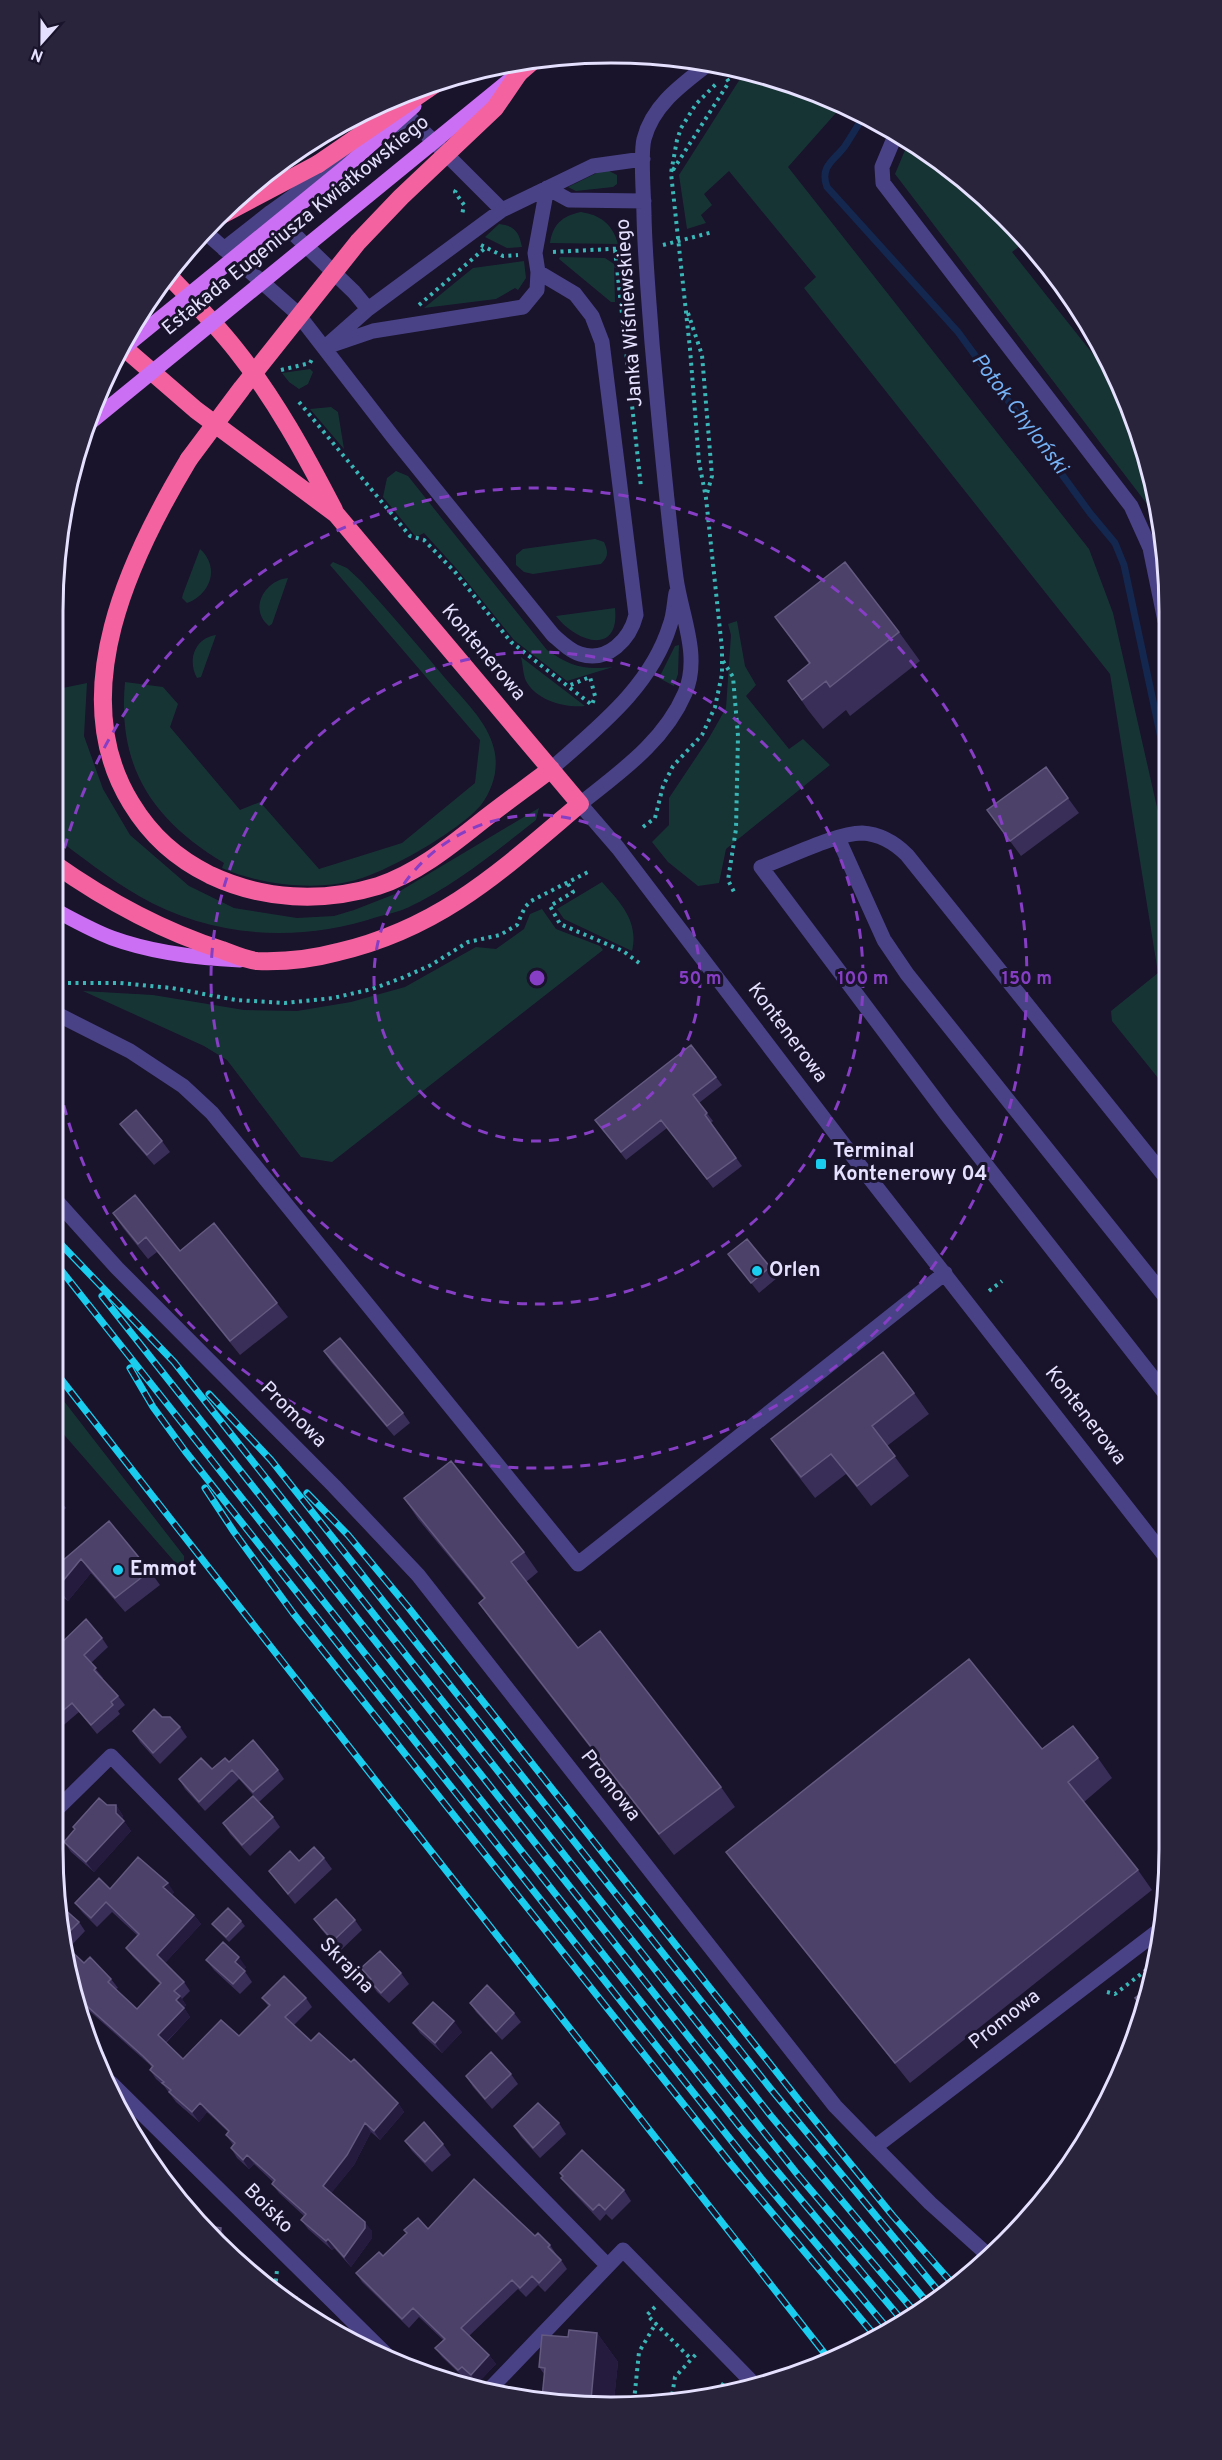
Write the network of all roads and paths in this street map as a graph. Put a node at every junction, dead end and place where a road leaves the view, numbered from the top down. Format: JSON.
{"nodes":[{"id":1,"x":707,"y":72,"type":"edge"},
{"id":2,"x":519,"y":73,"type":"joint"},
{"id":3,"x":718,"y":74,"type":"edge"},
{"id":4,"x":723,"y":75,"type":"edge"},
{"id":5,"x":424,"y":96,"type":"edge"},
{"id":6,"x":408,"y":102,"type":"edge"},
{"id":7,"x":893,"y":141,"type":"edge"},
{"id":8,"x":643,"y":159,"type":"junction"},
{"id":9,"x":671,"y":174,"type":"junction"},
{"id":10,"x":547,"y":188,"type":"junction"},
{"id":11,"x":248,"y":201,"type":"edge"},
{"id":12,"x":644,"y":201,"type":"junction"},
{"id":13,"x":502,"y":210,"type":"junction"},
{"id":14,"x":271,"y":212,"type":"junction"},
{"id":15,"x":713,"y":232,"type":"dead end"},
{"id":16,"x":211,"y":237,"type":"edge"},
{"id":17,"x":678,"y":243,"type":"junction"},
{"id":18,"x":224,"y":249,"type":"junction"},
{"id":19,"x":484,"y":249,"type":"dead end"},
{"id":20,"x":538,"y":272,"type":"junction"},
{"id":21,"x":174,"y":280,"type":"edge"},
{"id":22,"x":685,"y":307,"type":"junction"},
{"id":23,"x":368,"y":309,"type":"junction"},
{"id":24,"x":392,"y":328,"type":"junction"},
{"id":25,"x":135,"y":339,"type":"edge"},
{"id":26,"x":325,"y":347,"type":"junction"},
{"id":27,"x":129,"y":352,"type":"edge"},
{"id":28,"x":294,"y":397,"type":"dead end"},
{"id":29,"x":100,"y":415,"type":"edge"},
{"id":30,"x":336,"y":514,"type":"junction"},
{"id":31,"x":677,"y":587,"type":"junction"},
{"id":32,"x":1158,"y":589,"type":"edge"},
{"id":33,"x":722,"y":660,"type":"dead end"},
{"id":34,"x":568,"y":686,"type":"junction"},
{"id":35,"x":551,"y":770,"type":"junction"},
{"id":36,"x":580,"y":804,"type":"junction"},
{"id":37,"x":838,"y":838,"type":"junction"},
{"id":38,"x":63,"y":871,"type":"edge"},
{"id":39,"x":590,"y":871,"type":"dead end"},
{"id":40,"x":568,"y":884,"type":"junction"},
{"id":41,"x":734,"y":892,"type":"dead end"},
{"id":42,"x":63,"y":914,"type":"edge"},
{"id":43,"x":255,"y":961,"type":"junction"},
{"id":44,"x":642,"y":965,"type":"dead end"},
{"id":45,"x":63,"y":983,"type":"edge"},
{"id":46,"x":63,"y":1018,"type":"edge"},
{"id":47,"x":1159,"y":1169,"type":"edge"},
{"id":48,"x":63,"y":1209,"type":"edge"},
{"id":49,"x":945,"y":1273,"type":"junction"},
{"id":50,"x":1002,"y":1281,"type":"dead end"},
{"id":51,"x":1159,"y":1289,"type":"edge"},
{"id":52,"x":989,"y":1291,"type":"dead end"},
{"id":53,"x":1159,"y":1386,"type":"edge"},
{"id":54,"x":1159,"y":1543,"type":"edge"},
{"id":55,"x":63,"y":1800,"type":"edge"},
{"id":56,"x":1151,"y":1936,"type":"edge"},
{"id":57,"x":121,"y":2093,"type":"edge"},
{"id":58,"x":875,"y":2148,"type":"junction"},
{"id":59,"x":983,"y":2251,"type":"edge"},
{"id":60,"x":608,"y":2265,"type":"junction"},
{"id":61,"x":277,"y":2270,"type":"dead end"},
{"id":62,"x":276,"y":2283,"type":"edge"},
{"id":63,"x":658,"y":2304,"type":"dead end"},
{"id":64,"x":656,"y":2324,"type":"junction"},
{"id":65,"x":374,"y":2342,"type":"edge"},
{"id":66,"x":749,"y":2379,"type":"edge"},
{"id":67,"x":494,"y":2384,"type":"edge"},
{"id":68,"x":672,"y":2393,"type":"edge"},
{"id":69,"x":634,"y":2396,"type":"edge"}],
"edges":[{"from":1,"to":8,"type":"street","name":"Janka Wiśniewskiego"},
{"from":2,"to":29,"type":"main road","name":"Estakada Eugeniusza Kwiatkowskiego","bridge":true},
{"from":2,"to":35,"type":"highway","bridge":true},
{"from":3,"to":9,"type":"path"},
{"from":4,"to":9,"type":"path"},
{"from":5,"to":25,"type":"main road","name":"Estakada Eugeniusza Kwiatkowskiego","bridge":true},
{"from":6,"to":11,"type":"highway","bridge":true},
{"from":7,"to":32,"type":"street"},
{"from":8,"to":10,"type":"street"},
{"from":8,"to":12,"type":"street","name":"Janka Wiśniewskiego"},
{"from":9,"to":17,"type":"path"},
{"from":10,"to":12,"type":"street"},
{"from":10,"to":13,"type":"street"},
{"from":10,"to":20,"type":"street"},
{"from":12,"to":31,"type":"street","name":"Janka Wiśniewskiego"},
{"from":13,"to":14,"type":"street"},
{"from":13,"to":23,"type":"street"},
{"from":14,"to":18,"type":"street"},
{"from":14,"to":23,"type":"street"},
{"from":15,"to":17,"type":"path"},
{"from":16,"to":18,"type":"street"},
{"from":17,"to":22,"type":"path"},
{"from":18,"to":26,"type":"street"},
{"from":19,"to":24,"type":"path"},
{"from":20,"to":24,"type":"street"},
{"from":20,"to":26,"type":"street"},
{"from":21,"to":30,"type":"highway","name":"Kontenerowa"},
{"from":22,"to":22,"type":"path"},
{"from":23,"to":26,"type":"street"},
{"from":24,"to":26,"type":"street"},
{"from":27,"to":30,"type":"highway","name":"Kontenerowa"},
{"from":28,"to":34,"type":"path"},
{"from":30,"to":35,"type":"highway","name":"Kontenerowa"},
{"from":31,"to":35,"type":"street","name":"Janka Wiśniewskiego"},
{"from":31,"to":36,"type":"street","name":"Janka Wiśniewskiego"},
{"from":33,"to":41,"type":"path"},
{"from":34,"to":34,"type":"path"},
{"from":35,"to":36,"type":"highway","name":"Kontenerowa"},
{"from":36,"to":43,"type":"highway"},
{"from":36,"to":49,"type":"street","name":"Kontenerowa"},
{"from":37,"to":47,"type":"street"},
{"from":37,"to":51,"type":"street"},
{"from":37,"to":53,"type":"street"},
{"from":38,"to":43,"type":"highway"},
{"from":39,"to":40,"type":"path"},
{"from":40,"to":44,"type":"path"},
{"from":40,"to":45,"type":"path"},
{"from":42,"to":43,"type":"main road"},
{"from":46,"to":49,"type":"street"},
{"from":48,"to":58,"type":"street","name":"Promowa"},
{"from":49,"to":54,"type":"street","name":"Kontenerowa"},
{"from":50,"to":52,"type":"path"},
{"from":55,"to":60,"type":"street","name":"Skrajna"},
{"from":56,"to":58,"type":"street","name":"Promowa"},
{"from":57,"to":65,"type":"street","name":"Boisko"},
{"from":58,"to":59,"type":"street"},
{"from":60,"to":66,"type":"street"},
{"from":60,"to":67,"type":"street"},
{"from":61,"to":62,"type":"path"},
{"from":63,"to":64,"type":"path"},
{"from":64,"to":68,"type":"path"},
{"from":64,"to":69,"type":"path"}]}
